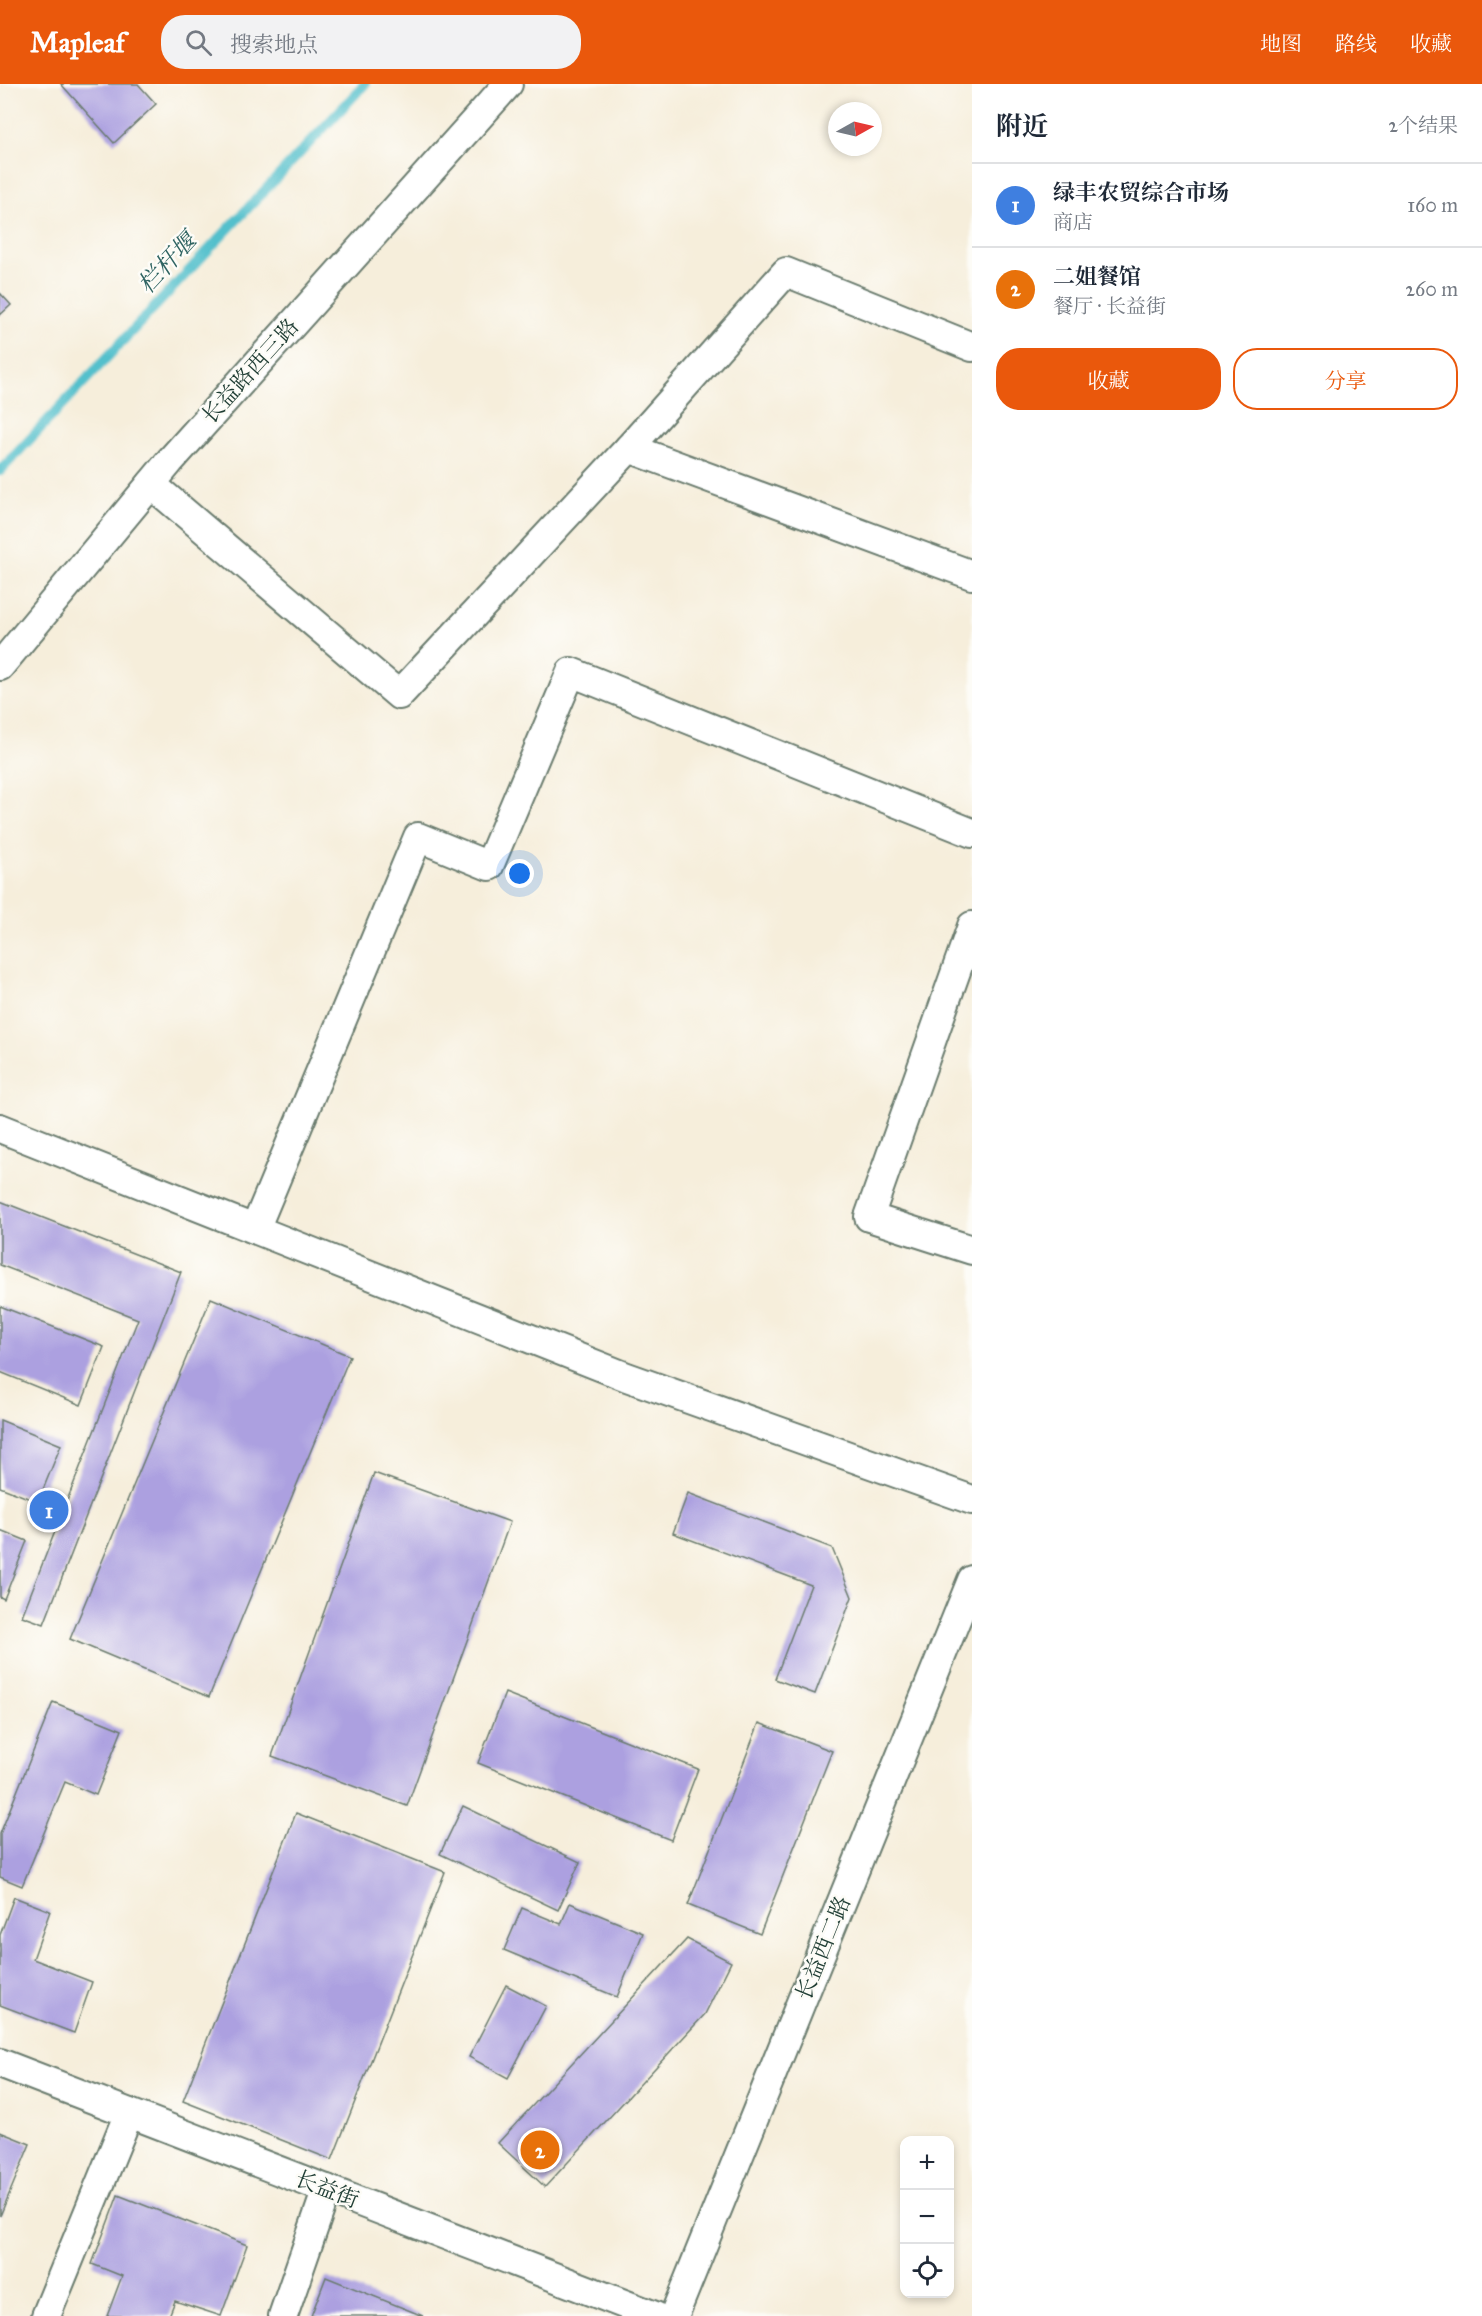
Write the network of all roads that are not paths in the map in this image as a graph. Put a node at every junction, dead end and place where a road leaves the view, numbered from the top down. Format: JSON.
{"nodes":[{"id":1,"x":508,"y":84,"type":"edge"},
{"id":2,"x":972,"y":347,"type":"edge"},
{"id":3,"x":629,"y":448,"type":"junction"},
{"id":4,"x":151,"y":484,"type":"junction"},
{"id":5,"x":972,"y":575,"type":"edge"},
{"id":6,"x":0,"y":666,"type":"edge"},
{"id":7,"x":972,"y":833,"type":"edge"},
{"id":8,"x":972,"y":926,"type":"edge"},
{"id":9,"x":0,"y":1128,"type":"edge"},
{"id":10,"x":255,"y":1229,"type":"junction"},
{"id":11,"x":972,"y":1251,"type":"edge"},
{"id":12,"x":972,"y":1500,"type":"edge"},
{"id":13,"x":972,"y":1580,"type":"edge"},
{"id":14,"x":0,"y":2063,"type":"edge"},
{"id":15,"x":129,"y":2113,"type":"junction"},
{"id":16,"x":327,"y":2189,"type":"junction"},
{"id":17,"x":46,"y":2316,"type":"edge"},
{"id":18,"x":283,"y":2316,"type":"edge"},
{"id":19,"x":655,"y":2316,"type":"edge"},
{"id":20,"x":674,"y":2316,"type":"edge"}],
"edges":[{"from":1,"to":4,"type":"street","name":"长益路西三路"},
{"from":2,"to":3,"type":"street"},
{"from":3,"to":4,"type":"street"},
{"from":3,"to":5,"type":"street"},
{"from":4,"to":6,"type":"street","name":"长益路西三路"},
{"from":7,"to":10,"type":"street"},
{"from":8,"to":11,"type":"street"},
{"from":9,"to":10,"type":"street"},
{"from":10,"to":12,"type":"street"},
{"from":13,"to":20,"type":"street","name":"长益西二路"},
{"from":14,"to":15,"type":"street","name":"长益街"},
{"from":15,"to":16,"type":"street","name":"长益街"},
{"from":15,"to":17,"type":"street"},
{"from":16,"to":18,"type":"street"},
{"from":16,"to":19,"type":"street","name":"长益街"}]}
